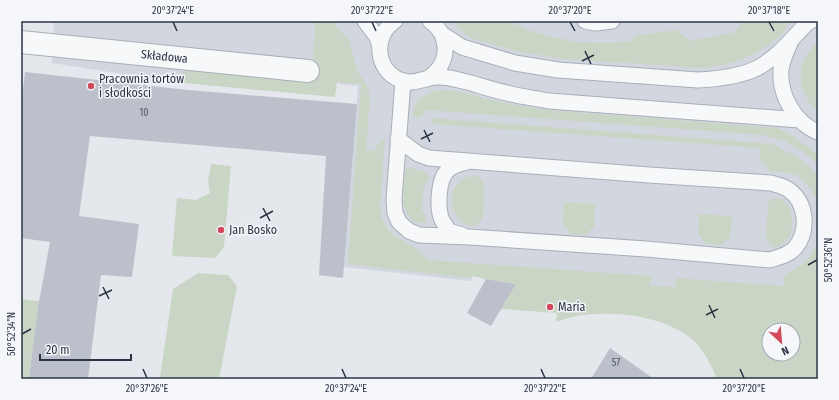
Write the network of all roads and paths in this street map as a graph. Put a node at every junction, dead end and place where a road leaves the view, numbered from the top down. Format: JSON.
{"nodes":[{"id":1,"x":365,"y":21,"type":"edge"},
{"id":2,"x":395,"y":21,"type":"edge"},
{"id":3,"x":430,"y":21,"type":"edge"},
{"id":4,"x":585,"y":21,"type":"edge"},
{"id":5,"x":612,"y":21,"type":"edge"},
{"id":6,"x":811,"y":21,"type":"edge"},
{"id":7,"x":442,"y":34,"type":"junction"},
{"id":8,"x":794,"y":37,"type":"junction"},
{"id":9,"x":21,"y":42,"type":"edge"},
{"id":10,"x":380,"y":46,"type":"junction"},
{"id":11,"x":308,"y":71,"type":"dead end"},
{"id":12,"x":427,"y":79,"type":"junction"},
{"id":13,"x":403,"y":81,"type":"junction"},
{"id":14,"x":800,"y":120,"type":"junction"},
{"id":15,"x":818,"y":132,"type":"edge"},
{"id":16,"x":398,"y":139,"type":"junction"},
{"id":17,"x":472,"y":161,"type":"junction"},
{"id":18,"x":469,"y":237,"type":"junction"}],
"edges":[{"from":1,"to":10,"type":"lane"},
{"from":2,"to":10,"type":"lane"},
{"from":3,"to":7,"type":"lane"},
{"from":4,"to":5,"type":"lane"},
{"from":6,"to":8,"type":"lane"},
{"from":7,"to":8,"type":"lane"},
{"from":7,"to":12,"type":"lane"},
{"from":8,"to":14,"type":"lane"},
{"from":9,"to":11,"type":"street","name":"Składowa"},
{"from":10,"to":13,"type":"lane"},
{"from":12,"to":13,"type":"lane"},
{"from":12,"to":14,"type":"lane"},
{"from":13,"to":16,"type":"lane"},
{"from":14,"to":15,"type":"lane"},
{"from":16,"to":17,"type":"lane"},
{"from":16,"to":18,"type":"lane"},
{"from":17,"to":18,"type":"lane"},
{"from":17,"to":18,"type":"lane"}]}
